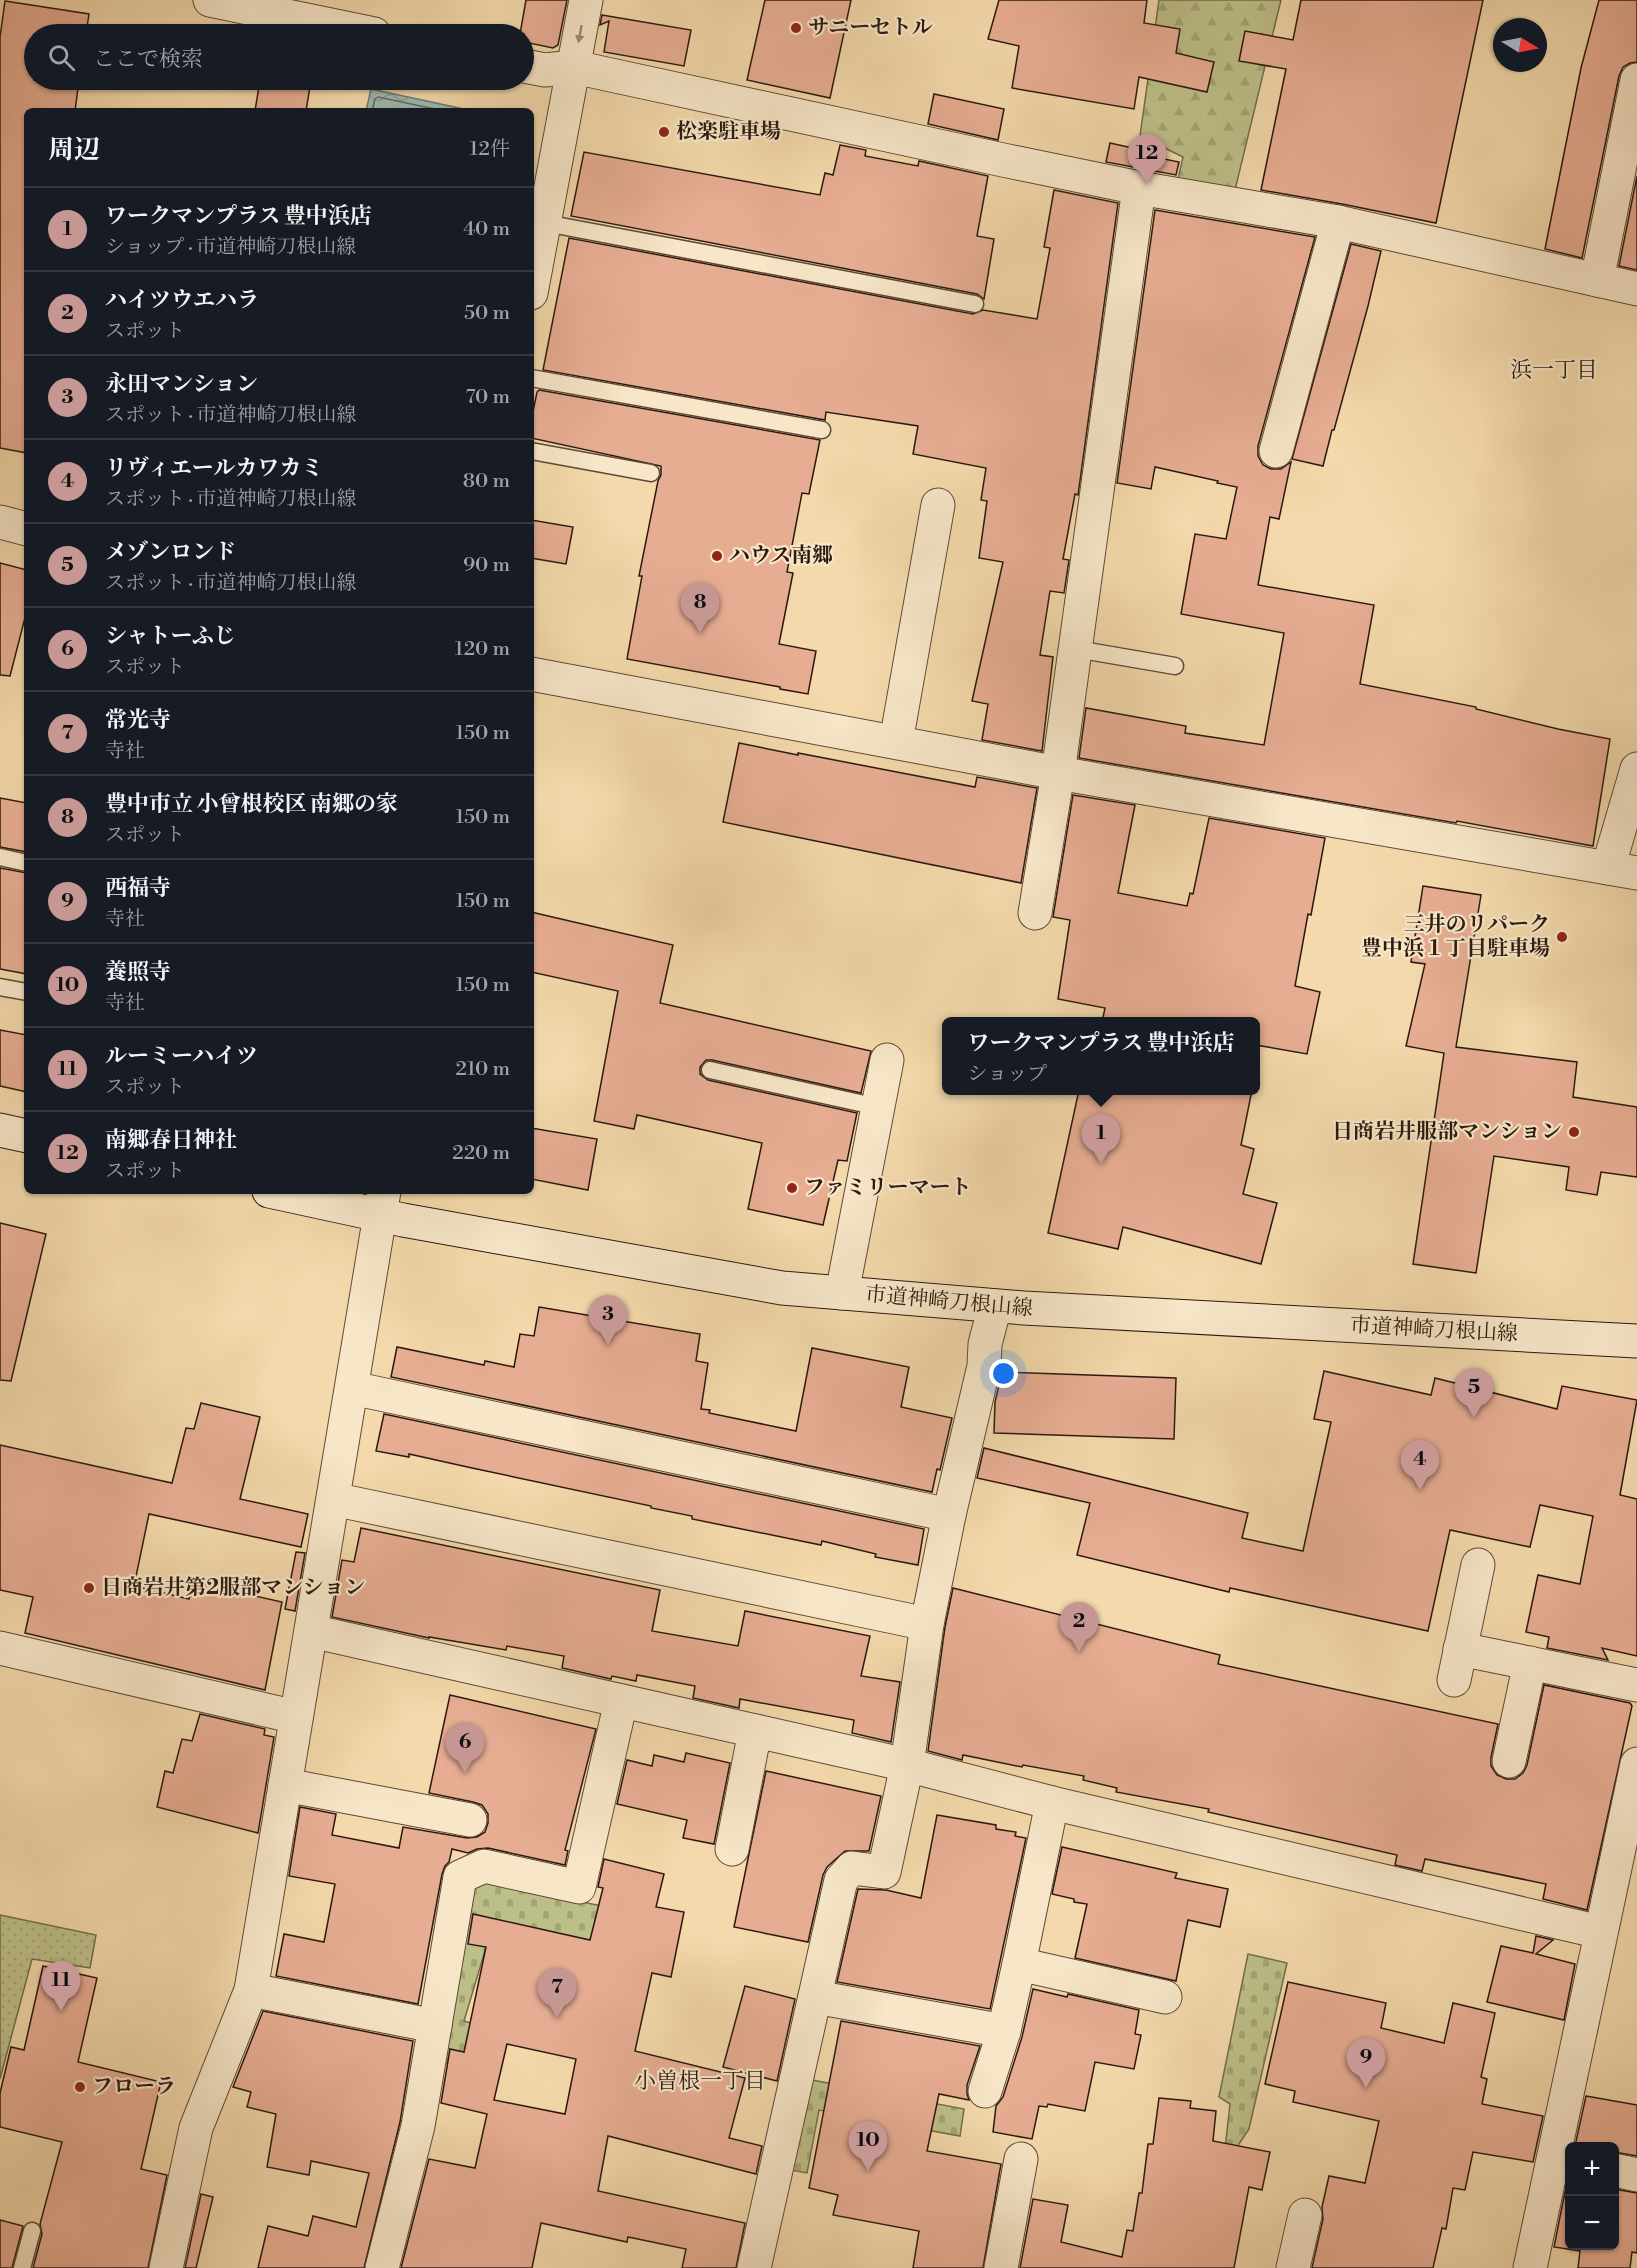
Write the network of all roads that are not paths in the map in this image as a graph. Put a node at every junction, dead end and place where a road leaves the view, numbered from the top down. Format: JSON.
{"nodes":[{"id":1,"x":210,"y":0,"type":"edge"},
{"id":2,"x":586,"y":0,"type":"edge"},
{"id":3,"x":326,"y":24,"type":"edge"},
{"id":4,"x":574,"y":67,"type":"junction"},
{"id":5,"x":534,"y":68,"type":"edge"},
{"id":6,"x":1637,"y":80,"type":"edge"},
{"id":7,"x":1139,"y":188,"type":"junction"},
{"id":8,"x":1338,"y":222,"type":"junction"},
{"id":9,"x":544,"y":223,"type":"junction"},
{"id":10,"x":534,"y":277,"type":"edge"},
{"id":11,"x":1597,"y":280,"type":"junction"},
{"id":12,"x":1637,"y":289,"type":"edge"},
{"id":13,"x":975,"y":304,"type":"dead end"},
{"id":14,"x":534,"y":379,"type":"edge"},
{"id":15,"x":822,"y":430,"type":"dead end"},
{"id":16,"x":1276,"y":451,"type":"dead end"},
{"id":17,"x":534,"y":452,"type":"edge"},
{"id":18,"x":651,"y":473,"type":"dead end"},
{"id":19,"x":938,"y":506,"type":"dead end"},
{"id":20,"x":0,"y":522,"type":"edge"},
{"id":21,"x":24,"y":528,"type":"edge"},
{"id":22,"x":1076,"y":648,"type":"junction"},
{"id":23,"x":1175,"y":666,"type":"dead end"},
{"id":24,"x":534,"y":675,"type":"edge"},
{"id":25,"x":896,"y":742,"type":"junction"},
{"id":26,"x":1637,"y":769,"type":"edge"},
{"id":27,"x":1058,"y":773,"type":"junction"},
{"id":28,"x":0,"y":857,"type":"edge"},
{"id":29,"x":24,"y":861,"type":"edge"},
{"id":30,"x":1622,"y":870,"type":"edge"},
{"id":31,"x":1035,"y":913,"type":"dead end"},
{"id":32,"x":0,"y":987,"type":"edge"},
{"id":33,"x":24,"y":991,"type":"edge"},
{"id":34,"x":887,"y":1060,"type":"dead end"},
{"id":35,"x":710,"y":1070,"type":"dead end"},
{"id":36,"x":878,"y":1107,"type":"junction"},
{"id":37,"x":0,"y":1130,"type":"edge"},
{"id":38,"x":24,"y":1135,"type":"edge"},
{"id":39,"x":295,"y":1194,"type":"edge"},
{"id":40,"x":382,"y":1204,"type":"edge"},
{"id":41,"x":842,"y":1293,"type":"junction"},
{"id":42,"x":995,"y":1306,"type":"junction"},
{"id":43,"x":1637,"y":1341,"type":"edge"},
{"id":44,"x":352,"y":1388,"type":"junction"},
{"id":45,"x":333,"y":1498,"type":"junction"},
{"id":46,"x":949,"y":1515,"type":"junction"},
{"id":47,"x":1478,"y":1565,"type":"dead end"},
{"id":48,"x":927,"y":1624,"type":"junction"},
{"id":49,"x":311,"y":1631,"type":"junction"},
{"id":50,"x":0,"y":1648,"type":"edge"},
{"id":51,"x":1530,"y":1663,"type":"junction"},
{"id":52,"x":1637,"y":1685,"type":"edge"},
{"id":53,"x":621,"y":1701,"type":"junction"},
{"id":54,"x":296,"y":1717,"type":"junction"},
{"id":55,"x":755,"y":1731,"type":"junction"},
{"id":56,"x":1509,"y":1761,"type":"dead end"},
{"id":57,"x":1637,"y":1764,"type":"edge"},
{"id":58,"x":907,"y":1765,"type":"junction"},
{"id":59,"x":285,"y":1785,"type":"junction"},
{"id":60,"x":1052,"y":1803,"type":"junction"},
{"id":61,"x":470,"y":1820,"type":"dead end"},
{"id":62,"x":732,"y":1849,"type":"dead end"},
{"id":63,"x":1600,"y":1932,"type":"junction"},
{"id":64,"x":1019,"y":1964,"type":"junction"},
{"id":65,"x":251,"y":1990,"type":"junction"},
{"id":66,"x":815,"y":1997,"type":"junction"},
{"id":67,"x":1165,"y":1997,"type":"dead end"},
{"id":68,"x":435,"y":2026,"type":"junction"},
{"id":69,"x":1004,"y":2031,"type":"junction"},
{"id":70,"x":985,"y":2091,"type":"dead end"},
{"id":71,"x":1020,"y":2158,"type":"dead end"},
{"id":72,"x":1562,"y":2158,"type":"edge"},
{"id":73,"x":1619,"y":2171,"type":"edge"},
{"id":74,"x":1637,"y":2175,"type":"edge"},
{"id":75,"x":1305,"y":2215,"type":"dead end"},
{"id":76,"x":32,"y":2230,"type":"dead end"},
{"id":77,"x":22,"y":2268,"type":"edge"},
{"id":78,"x":166,"y":2268,"type":"edge"},
{"id":79,"x":382,"y":2268,"type":"edge"},
{"id":80,"x":754,"y":2268,"type":"edge"},
{"id":81,"x":1001,"y":2268,"type":"edge"},
{"id":82,"x":1293,"y":2268,"type":"edge"},
{"id":83,"x":1530,"y":2268,"type":"edge"}],
"edges":[{"from":1,"to":3,"type":"street"},
{"from":2,"to":4,"type":"street","one_way":true},
{"from":4,"to":5,"type":"street"},
{"from":4,"to":7,"type":"street"},
{"from":4,"to":9,"type":"street"},
{"from":6,"to":11,"type":"street"},
{"from":7,"to":8,"type":"street"},
{"from":7,"to":22,"type":"street"},
{"from":8,"to":11,"type":"street"},
{"from":8,"to":16,"type":"street"},
{"from":9,"to":10,"type":"street"},
{"from":9,"to":13,"type":"lane"},
{"from":11,"to":12,"type":"street"},
{"from":14,"to":15,"type":"lane"},
{"from":17,"to":18,"type":"lane"},
{"from":19,"to":25,"type":"street"},
{"from":20,"to":21,"type":"street"},
{"from":22,"to":23,"type":"lane"},
{"from":22,"to":27,"type":"street"},
{"from":24,"to":25,"type":"street"},
{"from":25,"to":27,"type":"street"},
{"from":26,"to":30,"type":"street"},
{"from":27,"to":30,"type":"street"},
{"from":27,"to":31,"type":"street"},
{"from":28,"to":29,"type":"lane"},
{"from":32,"to":33,"type":"lane"},
{"from":34,"to":36,"type":"street"},
{"from":35,"to":36,"type":"lane"},
{"from":36,"to":41,"type":"street"},
{"from":37,"to":38,"type":"street"},
{"from":39,"to":40,"type":"street","name":"市道神崎刀根山線"},
{"from":40,"to":41,"type":"street","name":"市道神崎刀根山線"},
{"from":40,"to":44,"type":"street"},
{"from":41,"to":42,"type":"street","name":"市道神崎刀根山線"},
{"from":42,"to":43,"type":"street","name":"市道神崎刀根山線"},
{"from":42,"to":46,"type":"street"},
{"from":44,"to":45,"type":"street"},
{"from":44,"to":46,"type":"street"},
{"from":45,"to":48,"type":"street"},
{"from":45,"to":49,"type":"street"},
{"from":46,"to":48,"type":"street"},
{"from":47,"to":51,"type":"street"},
{"from":48,"to":58,"type":"street"},
{"from":49,"to":53,"type":"street"},
{"from":49,"to":54,"type":"street"},
{"from":50,"to":54,"type":"street"},
{"from":51,"to":52,"type":"street"},
{"from":51,"to":56,"type":"street"},
{"from":53,"to":55,"type":"street"},
{"from":53,"to":68,"type":"street"},
{"from":54,"to":59,"type":"street"},
{"from":55,"to":58,"type":"street"},
{"from":55,"to":62,"type":"street"},
{"from":57,"to":63,"type":"street"},
{"from":58,"to":60,"type":"street"},
{"from":58,"to":66,"type":"street"},
{"from":59,"to":61,"type":"street"},
{"from":59,"to":65,"type":"street"},
{"from":60,"to":63,"type":"street"},
{"from":60,"to":64,"type":"street"},
{"from":63,"to":72,"type":"street"},
{"from":64,"to":67,"type":"street"},
{"from":64,"to":69,"type":"street"},
{"from":65,"to":68,"type":"street"},
{"from":65,"to":78,"type":"street"},
{"from":66,"to":69,"type":"street"},
{"from":66,"to":80,"type":"street"},
{"from":68,"to":79,"type":"street"},
{"from":69,"to":70,"type":"street"},
{"from":71,"to":81,"type":"street"},
{"from":72,"to":83,"type":"street"},
{"from":73,"to":74,"type":"street"},
{"from":75,"to":82,"type":"street"},
{"from":76,"to":77,"type":"lane"}]}
